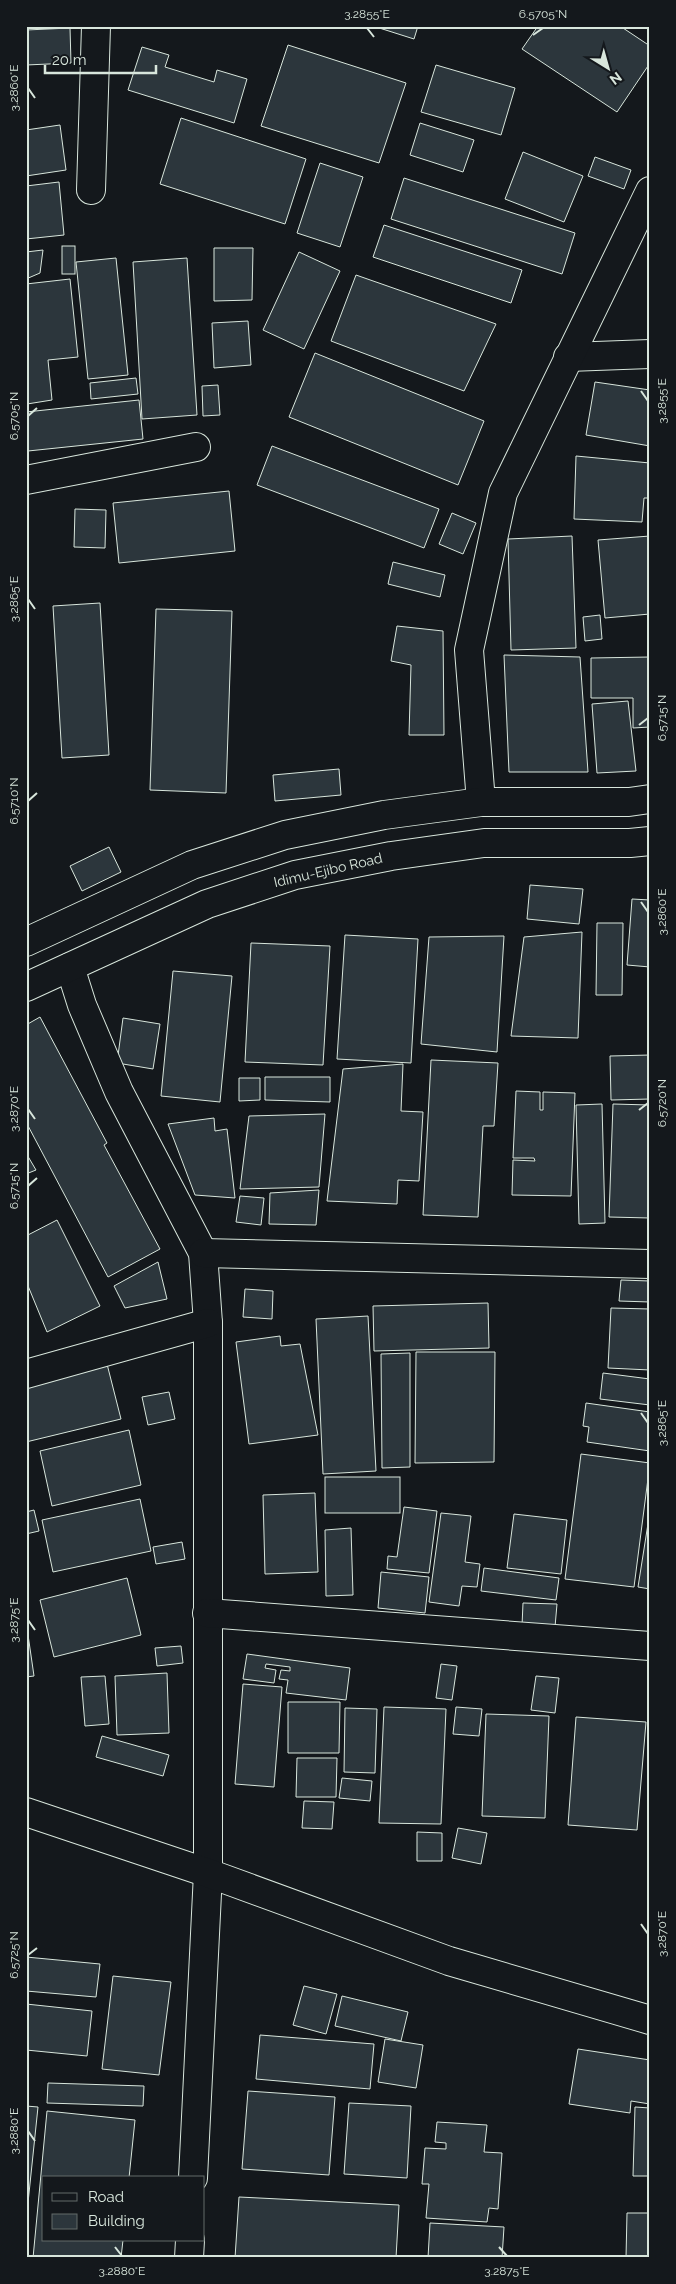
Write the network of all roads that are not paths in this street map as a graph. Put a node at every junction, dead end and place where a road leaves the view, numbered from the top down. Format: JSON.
{"nodes":[{"id":1,"x":96,"y":26,"type":"edge"},
{"id":2,"x":91,"y":190,"type":"dead end"},
{"id":3,"x":650,"y":190,"type":"edge"},
{"id":4,"x":650,"y":354,"type":"edge"},
{"id":5,"x":568,"y":357,"type":"junction"},
{"id":6,"x":196,"y":447,"type":"dead end"},
{"id":7,"x":26,"y":480,"type":"edge"},
{"id":8,"x":650,"y":799,"type":"edge"},
{"id":9,"x":481,"y":802,"type":"junction"},
{"id":10,"x":650,"y":841,"type":"edge"},
{"id":11,"x":26,"y":942,"type":"edge"},
{"id":12,"x":70,"y":967,"type":"junction"},
{"id":13,"x":26,"y":987,"type":"edge"},
{"id":14,"x":204,"y":1253,"type":"junction"},
{"id":15,"x":650,"y":1264,"type":"edge"},
{"id":16,"x":208,"y":1323,"type":"junction"},
{"id":17,"x":26,"y":1374,"type":"edge"},
{"id":18,"x":207,"y":1613,"type":"junction"},
{"id":19,"x":650,"y":1646,"type":"edge"},
{"id":20,"x":26,"y":1812,"type":"edge"},
{"id":21,"x":208,"y":1873,"type":"junction"},
{"id":22,"x":650,"y":2020,"type":"edge"},
{"id":23,"x":193,"y":2176,"type":"edge"},
{"id":24,"x":190,"y":2242,"type":"edge"},
{"id":25,"x":189,"y":2258,"type":"edge"}],
"edges":[{"from":1,"to":2,"type":"street"},
{"from":3,"to":5,"type":"street"},
{"from":4,"to":5,"type":"street"},
{"from":5,"to":9,"type":"street"},
{"from":6,"to":7,"type":"street"},
{"from":8,"to":9,"type":"street"},
{"from":9,"to":11,"type":"street"},
{"from":10,"to":12,"type":"street","name":"Idimu-Ejibo Road"},
{"from":12,"to":13,"type":"street","name":"Idimu-Ejibo Road"},
{"from":12,"to":14,"type":"street"},
{"from":14,"to":15,"type":"street"},
{"from":14,"to":16,"type":"street"},
{"from":16,"to":17,"type":"street"},
{"from":16,"to":18,"type":"street"},
{"from":18,"to":19,"type":"street"},
{"from":18,"to":21,"type":"street"},
{"from":20,"to":21,"type":"street"},
{"from":21,"to":22,"type":"street"},
{"from":21,"to":23,"type":"street"},
{"from":24,"to":25,"type":"street"}]}
